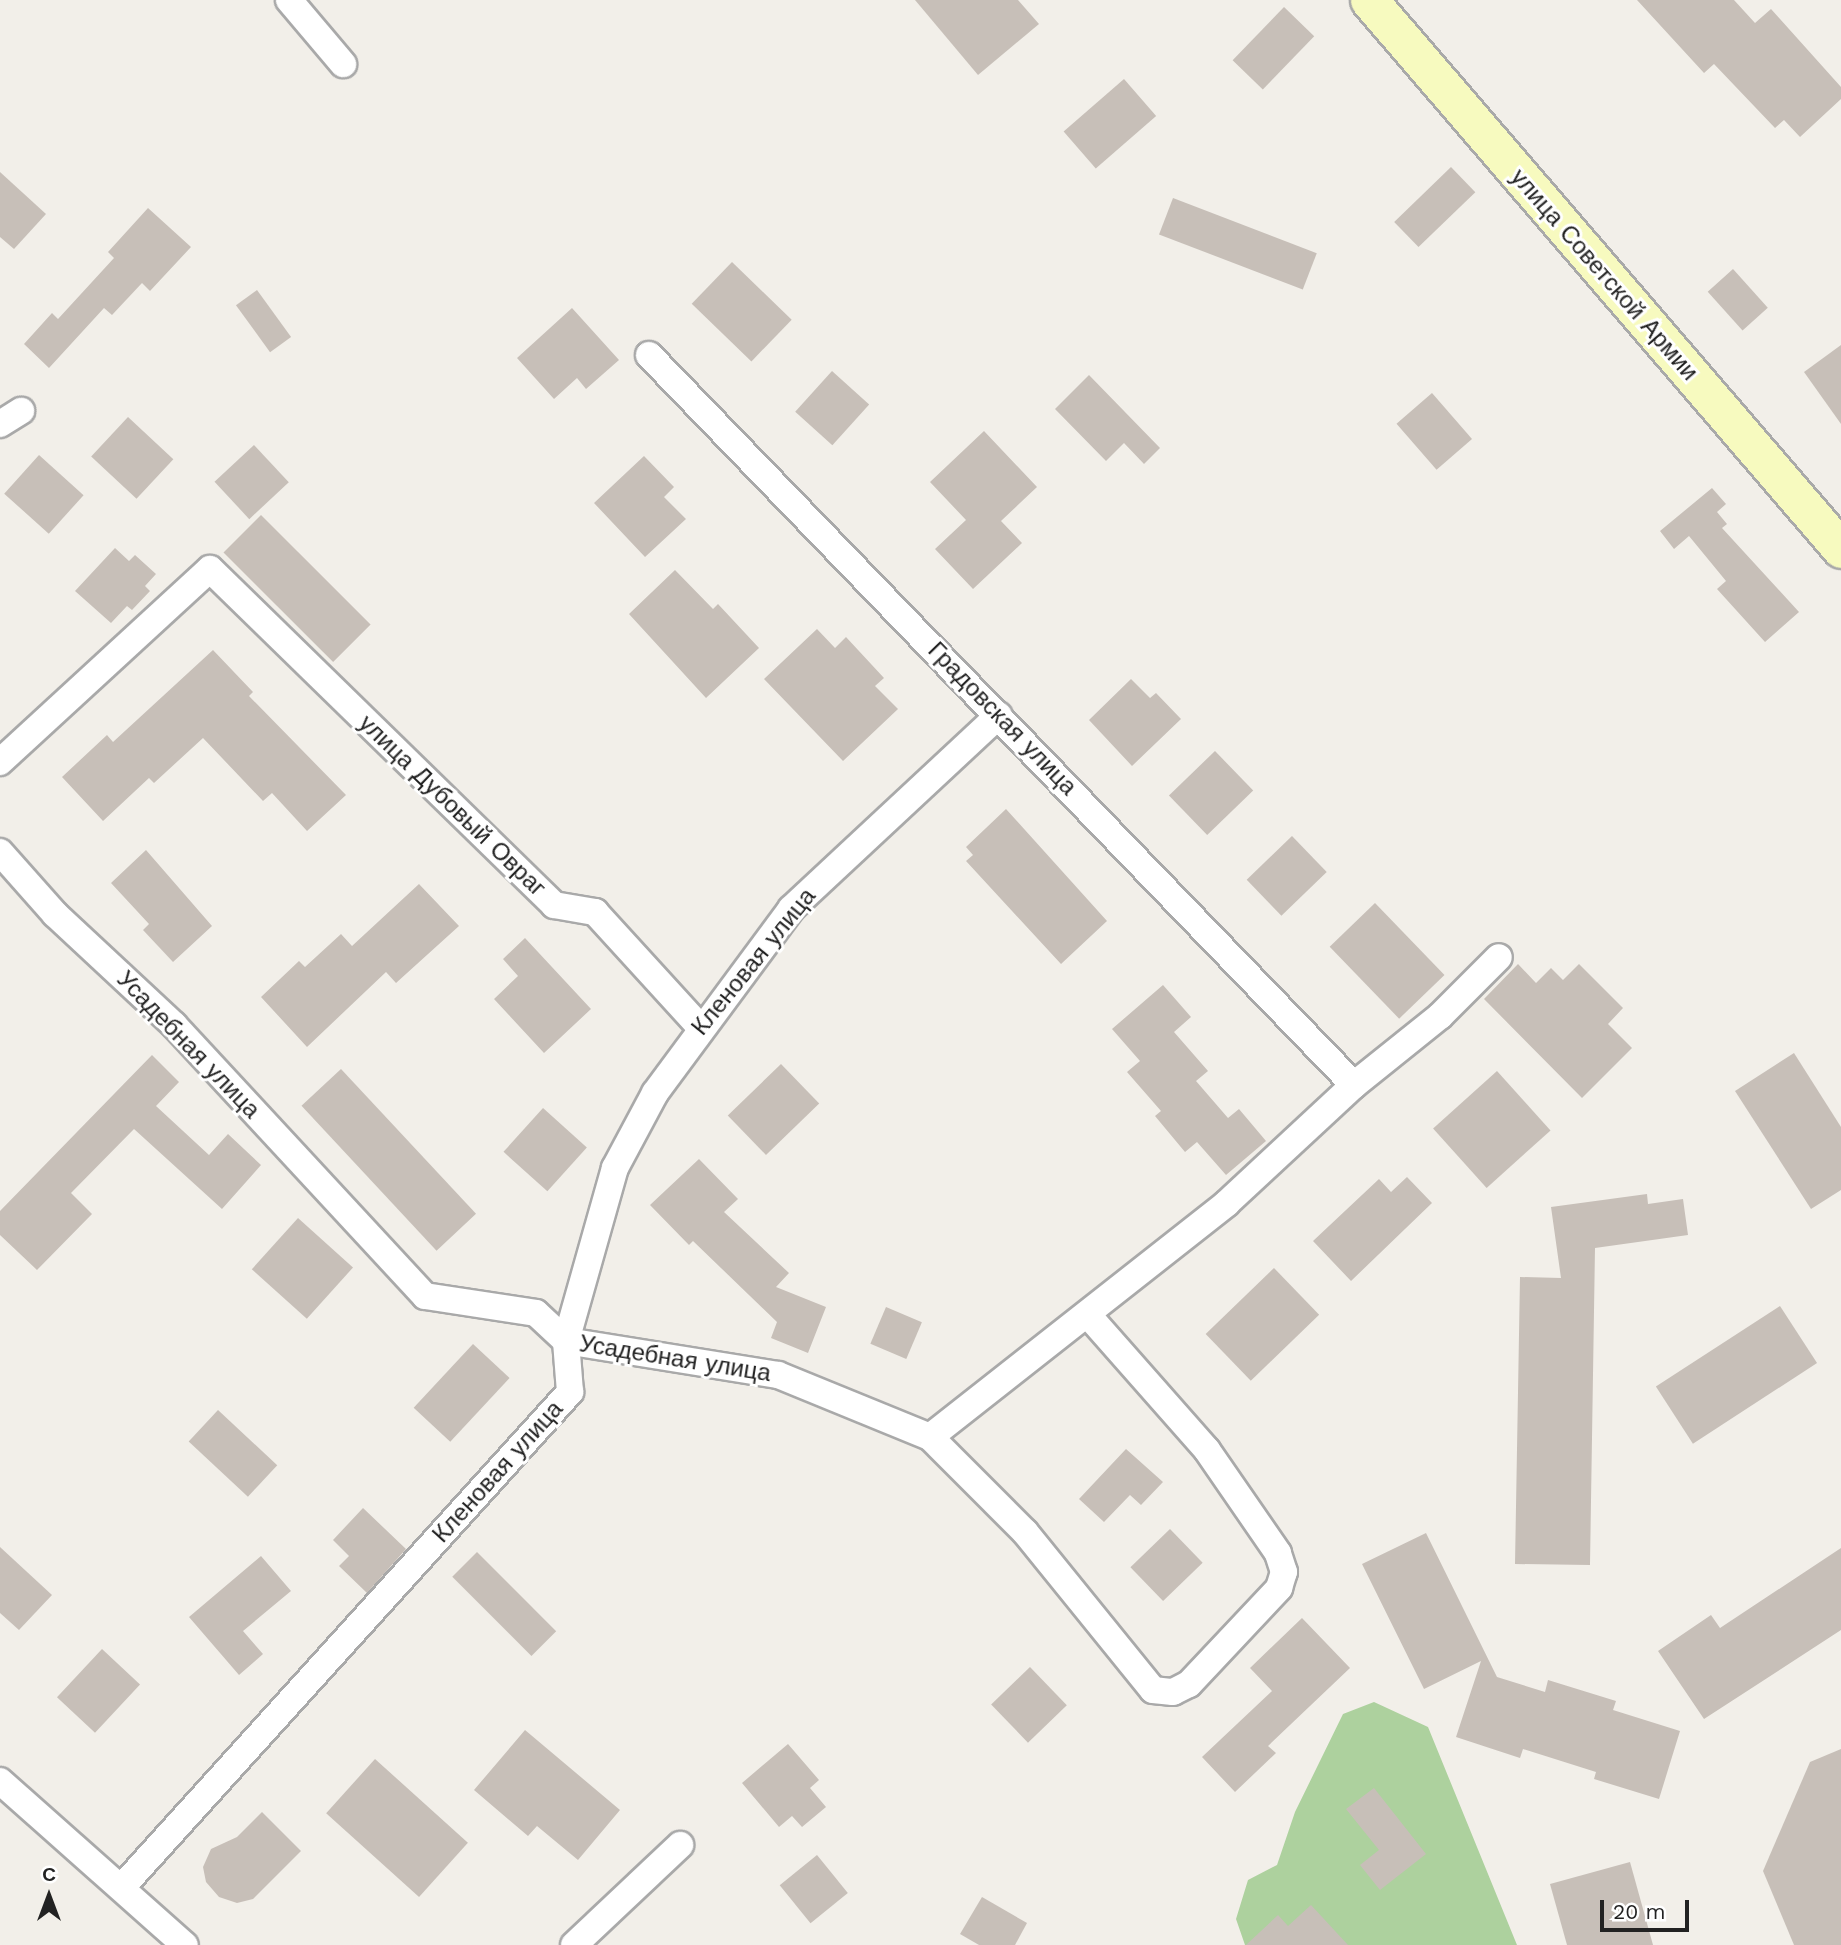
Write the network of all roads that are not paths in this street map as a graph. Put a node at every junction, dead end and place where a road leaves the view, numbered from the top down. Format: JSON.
{"nodes":[{"id":1,"x":289,"y":0,"type":"edge"},
{"id":2,"x":1369,"y":0,"type":"edge"},
{"id":3,"x":343,"y":64,"type":"dead end"},
{"id":4,"x":649,"y":355,"type":"dead end"},
{"id":5,"x":1841,"y":549,"type":"edge"},
{"id":6,"x":999,"y":715,"type":"junction"},
{"id":7,"x":0,"y":762,"type":"edge"},
{"id":8,"x":0,"y":852,"type":"edge"},
{"id":9,"x":1499,"y":957,"type":"dead end"},
{"id":10,"x":700,"y":1027,"type":"junction"},
{"id":11,"x":1354,"y":1085,"type":"junction"},
{"id":12,"x":1088,"y":1315,"type":"junction"},
{"id":13,"x":566,"y":1341,"type":"junction"},
{"id":14,"x":930,"y":1437,"type":"junction"},
{"id":15,"x":0,"y":1781,"type":"edge"},
{"id":16,"x":680,"y":1845,"type":"dead end"},
{"id":17,"x":122,"y":1887,"type":"junction"},
{"id":18,"x":185,"y":1945,"type":"edge"},
{"id":19,"x":574,"y":1945,"type":"edge"}],
"edges":[{"from":1,"to":3,"type":"street"},
{"from":2,"to":5,"type":"street","name":"улица Советской Армии"},
{"from":4,"to":6,"type":"street","name":"Градовская улица"},
{"from":6,"to":10,"type":"street","name":"Кленовая улица"},
{"from":6,"to":11,"type":"street","name":"Градовская улица"},
{"from":7,"to":10,"type":"street","name":"улица Дубовый Овраг"},
{"from":8,"to":13,"type":"street","name":"Усадебная улица"},
{"from":9,"to":11,"type":"street"},
{"from":10,"to":13,"type":"street","name":"Кленовая улица"},
{"from":11,"to":12,"type":"street"},
{"from":12,"to":14,"type":"street"},
{"from":12,"to":14,"type":"street","name":"Усадебная улица"},
{"from":13,"to":14,"type":"street","name":"Усадебная улица"},
{"from":13,"to":17,"type":"street","name":"Кленовая улица"},
{"from":15,"to":17,"type":"street"},
{"from":16,"to":19,"type":"street"},
{"from":17,"to":18,"type":"street"}]}
